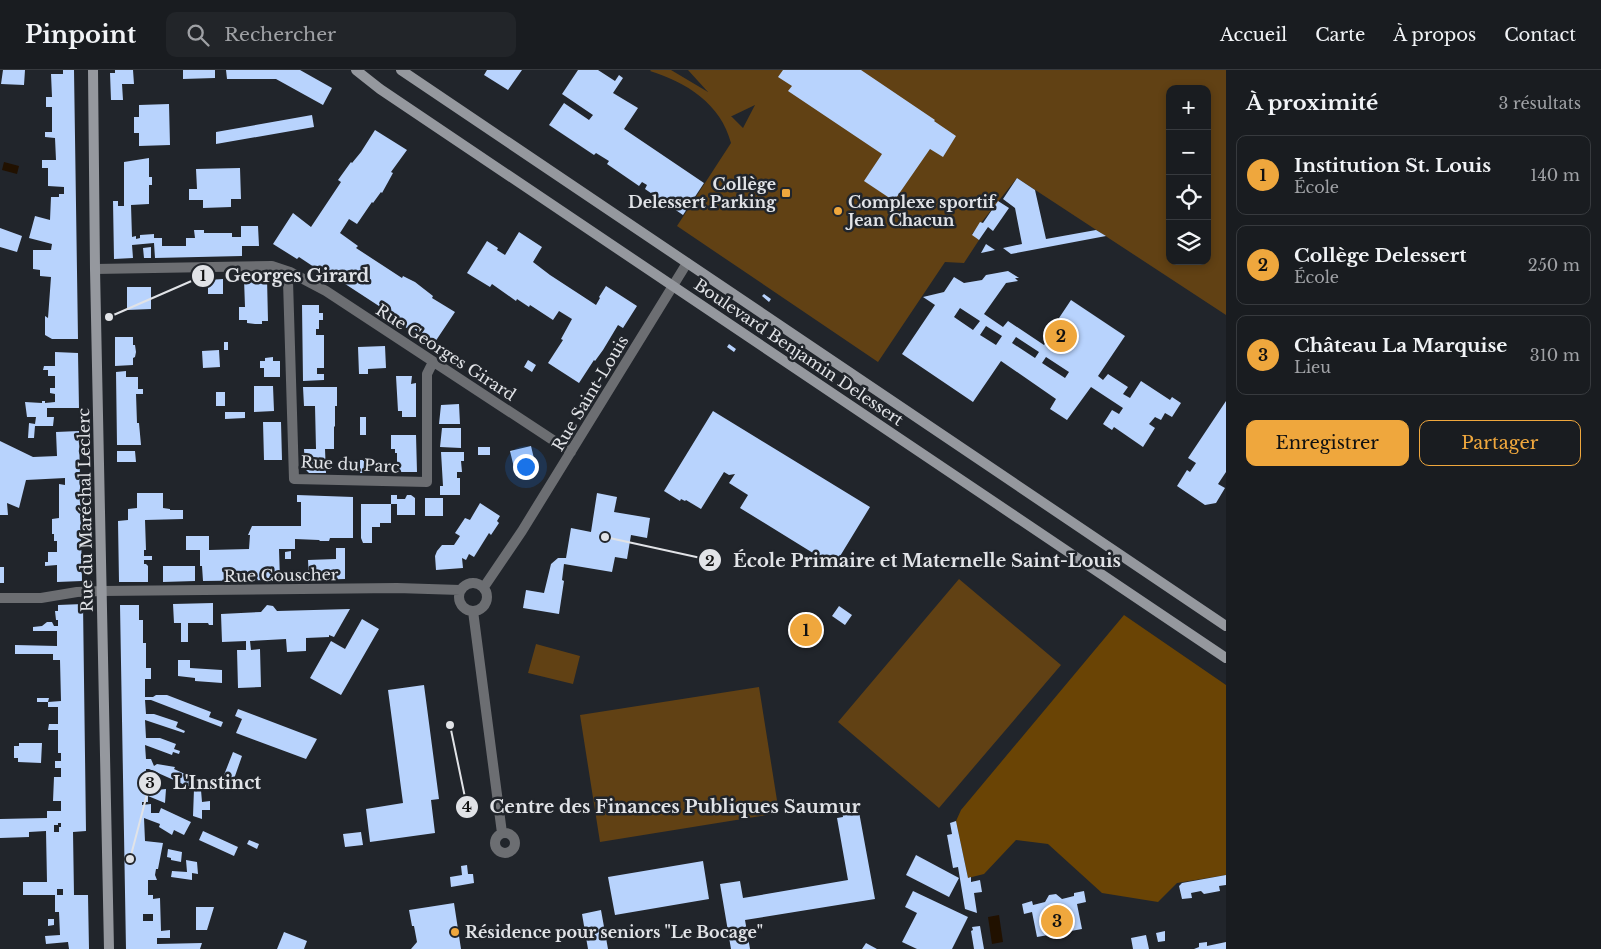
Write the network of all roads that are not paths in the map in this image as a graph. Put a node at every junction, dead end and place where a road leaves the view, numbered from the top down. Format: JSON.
{"nodes":[{"id":1,"x":94,"y":70,"type":"edge"},
{"id":2,"x":356,"y":70,"type":"edge"},
{"id":3,"x":401,"y":70,"type":"edge"},
{"id":4,"x":687,"y":263,"type":"junction"},
{"id":5,"x":95,"y":269,"type":"junction"},
{"id":6,"x":290,"y":272,"type":"junction"},
{"id":7,"x":673,"y":286,"type":"junction"},
{"id":8,"x":433,"y":362,"type":"junction"},
{"id":9,"x":572,"y":452,"type":"junction"},
{"id":10,"x":484,"y":587,"type":"junction"},
{"id":11,"x":460,"y":590,"type":"junction"},
{"id":12,"x":102,"y":591,"type":"junction"},
{"id":13,"x":0,"y":598,"type":"edge"},
{"id":14,"x":472,"y":611,"type":"junction"},
{"id":15,"x":1226,"y":626,"type":"edge"},
{"id":16,"x":1226,"y":658,"type":"edge"},
{"id":17,"x":502,"y":833,"type":"dead end"},
{"id":18,"x":109,"y":949,"type":"edge"}],
"edges":[{"from":1,"to":5,"type":"main road","name":"Rue du Maréchal Leclerc"},
{"from":2,"to":7,"type":"main road","name":"Boulevard Benjamin Delessert"},
{"from":3,"to":4,"type":"main road","name":"Boulevard Benjamin Delessert"},
{"from":4,"to":7,"type":"street","name":"Rue Saint-Louis"},
{"from":4,"to":15,"type":"main road","name":"Boulevard Benjamin Delessert"},
{"from":5,"to":6,"type":"street","name":"Rue Georges Girard"},
{"from":5,"to":12,"type":"main road","name":"Rue du Maréchal Leclerc"},
{"from":6,"to":8,"type":"street","name":"Rue Georges Girard"},
{"from":6,"to":8,"type":"street","name":"Rue du Parc"},
{"from":7,"to":9,"type":"street","name":"Rue Saint-Louis"},
{"from":7,"to":16,"type":"main road","name":"Boulevard Benjamin Delessert"},
{"from":8,"to":9,"type":"street","name":"Rue Georges Girard"},
{"from":9,"to":10,"type":"street","name":"Rue Saint-Louis"},
{"from":10,"to":11,"type":"street"},
{"from":10,"to":14,"type":"street"},
{"from":11,"to":12,"type":"street","name":"Rue Couscher"},
{"from":11,"to":14,"type":"street"},
{"from":12,"to":13,"type":"street","name":"Rue Couscher"},
{"from":12,"to":18,"type":"main road","name":"Rue du Maréchal Leclerc"},
{"from":14,"to":17,"type":"street"}]}
